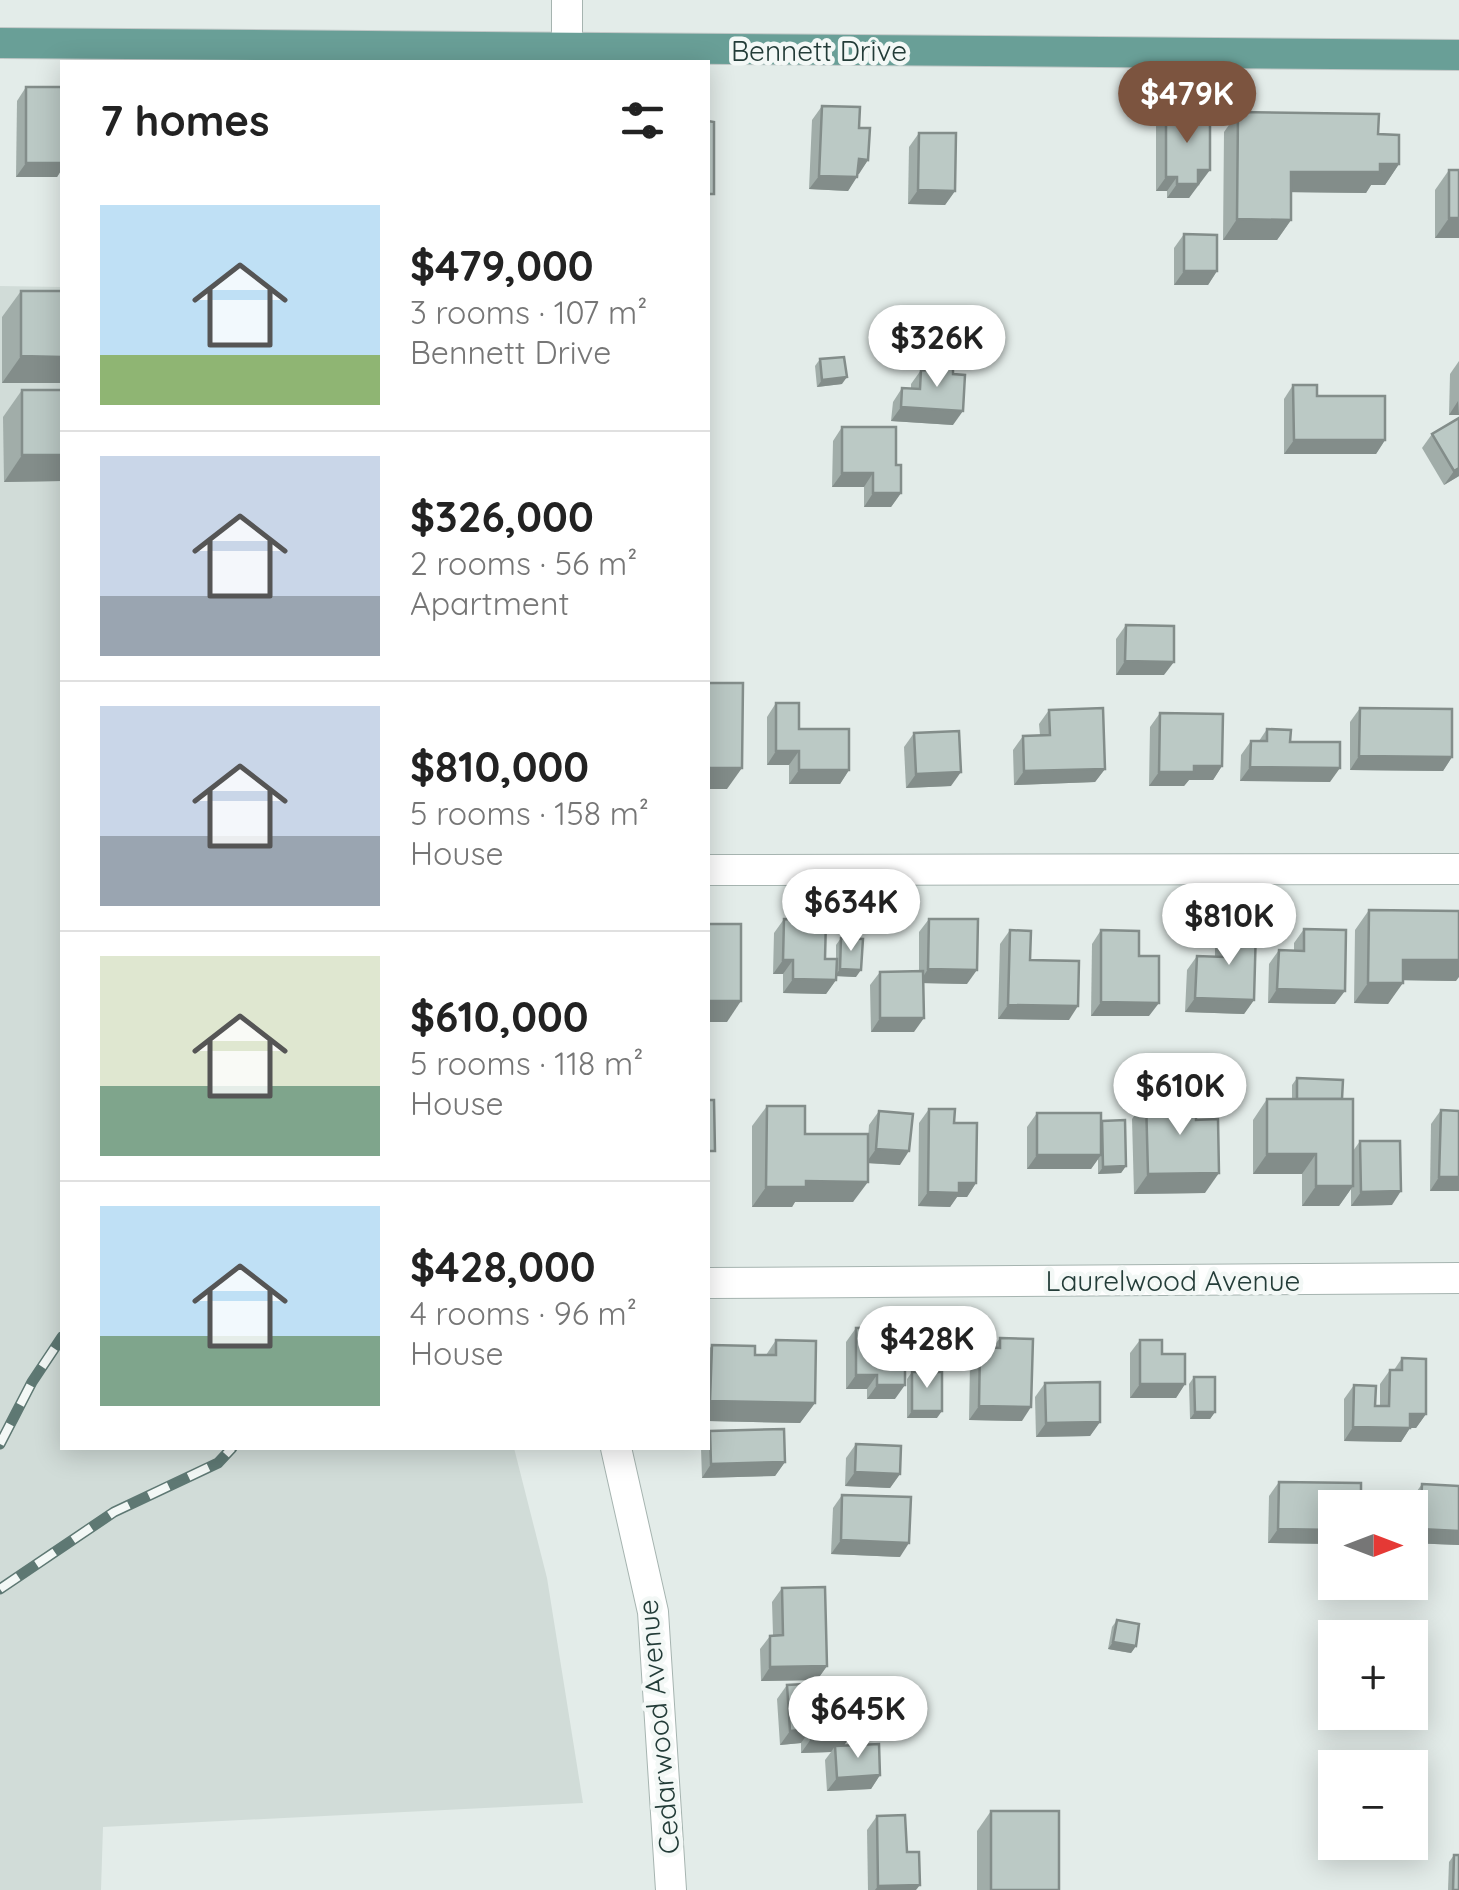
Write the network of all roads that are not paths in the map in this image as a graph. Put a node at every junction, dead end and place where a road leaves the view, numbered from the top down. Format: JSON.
{"nodes":[{"id":1,"x":568,"y":0,"type":"edge"},
{"id":2,"x":0,"y":43,"type":"edge"},
{"id":3,"x":568,"y":48,"type":"junction"},
{"id":4,"x":348,"y":54,"type":"edge"},
{"id":5,"x":1459,"y":55,"type":"edge"},
{"id":6,"x":1459,"y":869,"type":"edge"},
{"id":7,"x":710,"y":870,"type":"edge"},
{"id":8,"x":1459,"y":1278,"type":"edge"},
{"id":9,"x":710,"y":1283,"type":"edge"},
{"id":10,"x":616,"y":1450,"type":"edge"},
{"id":11,"x":672,"y":1890,"type":"edge"}],
"edges":[{"from":1,"to":3,"type":"street"},
{"from":2,"to":4,"type":"main road","name":"Bennett Drive"},
{"from":3,"to":4,"type":"main road","name":"Bennett Drive"},
{"from":3,"to":5,"type":"main road","name":"Bennett Drive"},
{"from":6,"to":7,"type":"street"},
{"from":8,"to":9,"type":"street","name":"Laurelwood Avenue"},
{"from":10,"to":11,"type":"street","name":"Cedarwood Avenue"}]}
